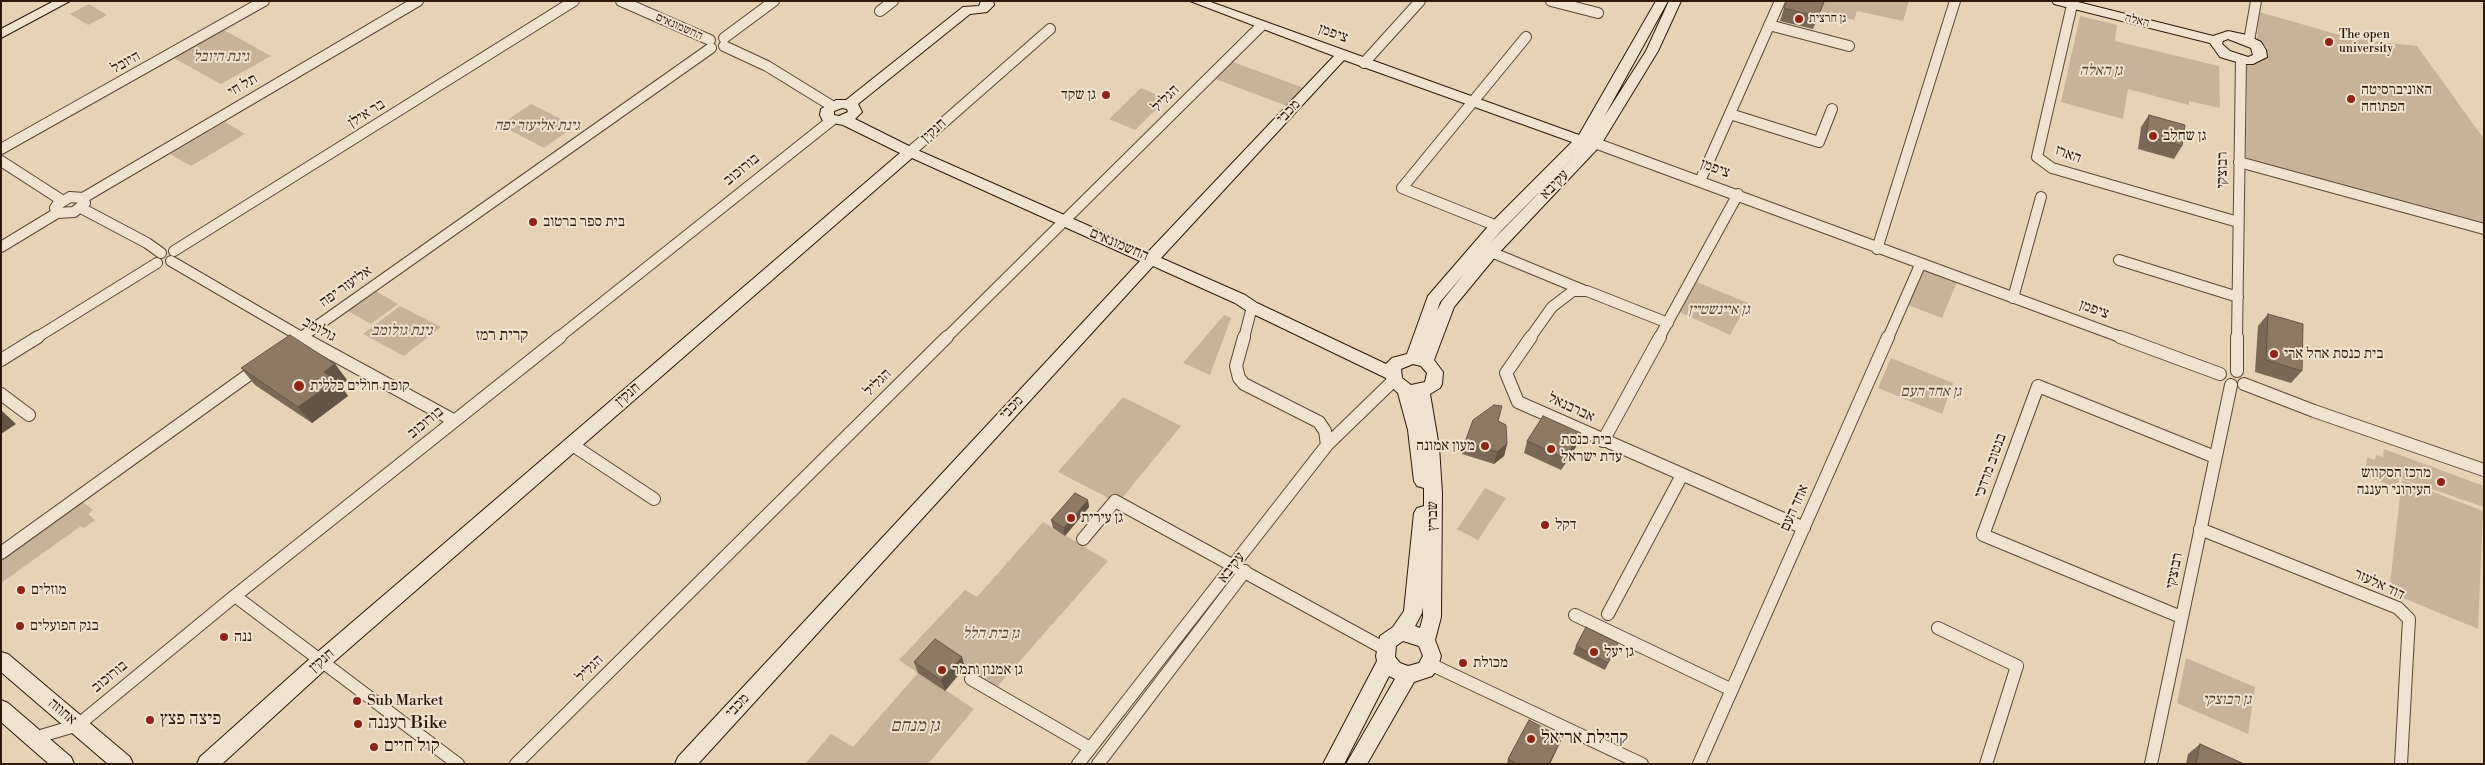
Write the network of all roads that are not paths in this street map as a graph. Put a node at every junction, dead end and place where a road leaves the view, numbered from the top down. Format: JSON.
{"nodes":[{"id":1,"x":51,"y":1,"type":"edge"},
{"id":2,"x":64,"y":1,"type":"edge"},
{"id":3,"x":264,"y":1,"type":"edge"},
{"id":4,"x":418,"y":1,"type":"edge"},
{"id":5,"x":574,"y":1,"type":"edge"},
{"id":6,"x":621,"y":1,"type":"edge"},
{"id":7,"x":774,"y":1,"type":"edge"},
{"id":8,"x":893,"y":1,"type":"edge"},
{"id":9,"x":987,"y":1,"type":"edge"},
{"id":10,"x":1196,"y":1,"type":"edge"},
{"id":11,"x":1420,"y":1,"type":"edge"},
{"id":12,"x":1551,"y":1,"type":"edge"},
{"id":13,"x":1662,"y":1,"type":"edge"},
{"id":14,"x":1675,"y":1,"type":"edge"},
{"id":15,"x":1780,"y":1,"type":"edge"},
{"id":16,"x":1955,"y":1,"type":"edge"},
{"id":17,"x":2058,"y":1,"type":"edge"},
{"id":18,"x":2256,"y":1,"type":"edge"},
{"id":19,"x":2072,"y":5,"type":"junction"},
{"id":20,"x":966,"y":6,"type":"edge"},
{"id":21,"x":880,"y":11,"type":"dead end"},
{"id":22,"x":1598,"y":13,"type":"dead end"},
{"id":23,"x":1769,"y":25,"type":"junction"},
{"id":24,"x":1261,"y":26,"type":"junction"},
{"id":25,"x":1,"y":27,"type":"edge"},
{"id":26,"x":1050,"y":29,"type":"dead end"},
{"id":27,"x":1,"y":34,"type":"edge"},
{"id":28,"x":1526,"y":37,"type":"dead end"},
{"id":29,"x":2216,"y":41,"type":"junction"},
{"id":30,"x":2249,"y":41,"type":"junction"},
{"id":31,"x":724,"y":42,"type":"junction"},
{"id":32,"x":710,"y":44,"type":"junction"},
{"id":33,"x":1849,"y":46,"type":"dead end"},
{"id":34,"x":1342,"y":55,"type":"junction"},
{"id":35,"x":2241,"y":60,"type":"junction"},
{"id":36,"x":1364,"y":63,"type":"junction"},
{"id":37,"x":1473,"y":103,"type":"junction"},
{"id":38,"x":850,"y":104,"type":"joint"},
{"id":39,"x":1832,"y":109,"type":"dead end"},
{"id":40,"x":1730,"y":114,"type":"junction"},
{"id":41,"x":836,"y":115,"type":"junction"},
{"id":42,"x":1588,"y":142,"type":"junction"},
{"id":43,"x":1,"y":149,"type":"edge"},
{"id":44,"x":910,"y":152,"type":"junction"},
{"id":45,"x":1,"y":161,"type":"edge"},
{"id":46,"x":2239,"y":162,"type":"junction"},
{"id":47,"x":1700,"y":181,"type":"junction"},
{"id":48,"x":1738,"y":194,"type":"junction"},
{"id":49,"x":2040,"y":197,"type":"dead end"},
{"id":50,"x":62,"y":201,"type":"junction"},
{"id":51,"x":82,"y":203,"type":"junction"},
{"id":52,"x":57,"y":213,"type":"junction"},
{"id":53,"x":1063,"y":221,"type":"junction"},
{"id":54,"x":2238,"y":222,"type":"junction"},
{"id":55,"x":1498,"y":226,"type":"junction"},
{"id":56,"x":2484,"y":229,"type":"edge"},
{"id":57,"x":1,"y":247,"type":"edge"},
{"id":58,"x":1877,"y":249,"type":"junction"},
{"id":59,"x":1491,"y":252,"type":"junction"},
{"id":60,"x":173,"y":256,"type":"junction"},
{"id":61,"x":159,"y":258,"type":"junction"},
{"id":62,"x":1151,"y":258,"type":"junction"},
{"id":63,"x":2119,"y":260,"type":"dead end"},
{"id":64,"x":1920,"y":265,"type":"junction"},
{"id":65,"x":1587,"y":291,"type":"junction"},
{"id":66,"x":2238,"y":297,"type":"junction"},
{"id":67,"x":2013,"y":298,"type":"junction"},
{"id":68,"x":1252,"y":307,"type":"junction"},
{"id":69,"x":1668,"y":323,"type":"junction"},
{"id":70,"x":301,"y":337,"type":"junction"},
{"id":71,"x":1,"y":360,"type":"edge"},
{"id":72,"x":1419,"y":360,"type":"junction"},
{"id":73,"x":2237,"y":371,"type":"junction"},
{"id":74,"x":2220,"y":374,"type":"junction"},
{"id":75,"x":1403,"y":384,"type":"junction"},
{"id":76,"x":2244,"y":384,"type":"junction"},
{"id":77,"x":2231,"y":385,"type":"junction"},
{"id":78,"x":1,"y":394,"type":"edge"},
{"id":79,"x":29,"y":414,"type":"dead end"},
{"id":80,"x":455,"y":421,"type":"junction"},
{"id":81,"x":1603,"y":441,"type":"junction"},
{"id":82,"x":571,"y":444,"type":"junction"},
{"id":83,"x":1326,"y":445,"type":"junction"},
{"id":84,"x":2215,"y":457,"type":"junction"},
{"id":85,"x":2484,"y":470,"type":"edge"},
{"id":86,"x":1682,"y":475,"type":"junction"},
{"id":87,"x":654,"y":499,"type":"dead end"},
{"id":88,"x":1804,"y":528,"type":"junction"},
{"id":89,"x":2200,"y":529,"type":"junction"},
{"id":90,"x":1083,"y":539,"type":"dead end"},
{"id":91,"x":1,"y":553,"type":"edge"},
{"id":92,"x":1239,"y":569,"type":"junction"},
{"id":93,"x":235,"y":596,"type":"junction"},
{"id":94,"x":1608,"y":614,"type":"dead end"},
{"id":95,"x":1575,"y":615,"type":"dead end"},
{"id":96,"x":2181,"y":617,"type":"junction"},
{"id":97,"x":1938,"y":628,"type":"dead end"},
{"id":98,"x":1400,"y":634,"type":"junction"},
{"id":99,"x":1426,"y":640,"type":"junction"},
{"id":100,"x":1386,"y":656,"type":"junction"},
{"id":101,"x":1,"y":660,"type":"edge"},
{"id":102,"x":321,"y":661,"type":"junction"},
{"id":103,"x":1430,"y":664,"type":"junction"},
{"id":104,"x":1408,"y":675,"type":"junction"},
{"id":105,"x":971,"y":679,"type":"dead end"},
{"id":106,"x":1732,"y":690,"type":"junction"},
{"id":107,"x":4,"y":715,"type":"edge"},
{"id":108,"x":78,"y":725,"type":"junction"},
{"id":109,"x":34,"y":738,"type":"junction"},
{"id":110,"x":1090,"y":748,"type":"junction"},
{"id":111,"x":64,"y":764,"type":"edge"},
{"id":112,"x":123,"y":764,"type":"edge"},
{"id":113,"x":207,"y":764,"type":"edge"},
{"id":114,"x":458,"y":764,"type":"edge"},
{"id":115,"x":516,"y":764,"type":"edge"},
{"id":116,"x":685,"y":764,"type":"edge"},
{"id":117,"x":1078,"y":764,"type":"edge"},
{"id":118,"x":1098,"y":764,"type":"edge"},
{"id":119,"x":1333,"y":764,"type":"edge"},
{"id":120,"x":1356,"y":764,"type":"edge"},
{"id":121,"x":1642,"y":764,"type":"edge"},
{"id":122,"x":1699,"y":764,"type":"edge"},
{"id":123,"x":1986,"y":764,"type":"edge"},
{"id":124,"x":2151,"y":764,"type":"edge"},
{"id":125,"x":2401,"y":764,"type":"edge"}],
"edges":[{"from":1,"to":25,"type":"street"},
{"from":2,"to":27,"type":"street"},
{"from":3,"to":43,"type":"street","name":"היובל"},
{"from":4,"to":51,"type":"street","name":"תל חי"},
{"from":5,"to":60,"type":"street","name":"בר אילן"},
{"from":6,"to":32,"type":"street","name":"החשמונאים"},
{"from":7,"to":31,"type":"street"},
{"from":8,"to":21,"type":"street"},
{"from":9,"to":20,"type":"street"},
{"from":10,"to":24,"type":"street","name":"ציפמן"},
{"from":11,"to":36,"type":"street"},
{"from":12,"to":22,"type":"street"},
{"from":13,"to":42,"type":"street","name":"עקיבא"},
{"from":14,"to":42,"type":"street","name":"עקיבא"},
{"from":15,"to":23,"type":"street"},
{"from":16,"to":58,"type":"street"},
{"from":17,"to":19,"type":"street","name":"האלה"},
{"from":18,"to":30,"type":"street"},
{"from":19,"to":29,"type":"street","name":"האלה"},
{"from":19,"to":54,"type":"street","name":"הארז"},
{"from":20,"to":38,"type":"street"},
{"from":23,"to":33,"type":"street"},
{"from":23,"to":40,"type":"street"},
{"from":24,"to":34,"type":"street","name":"ציפמן"},
{"from":24,"to":53,"type":"street","name":"הגליל"},
{"from":26,"to":44,"type":"street","name":"חנקין"},
{"from":28,"to":37,"type":"street"},
{"from":29,"to":30,"type":"street"},
{"from":29,"to":35,"type":"street"},
{"from":30,"to":35,"type":"street"},
{"from":31,"to":32,"type":"street"},
{"from":31,"to":41,"type":"street","name":"החשמונאים"},
{"from":32,"to":70,"type":"street","name":"אליעזר יפה"},
{"from":34,"to":36,"type":"street","name":"ציפמן"},
{"from":34,"to":62,"type":"street","name":"מכבי"},
{"from":35,"to":46,"type":"street","name":"רבוצקי"},
{"from":36,"to":37,"type":"street","name":"ציפמן"},
{"from":37,"to":42,"type":"street","name":"ציפמן"},
{"from":37,"to":55,"type":"street"},
{"from":38,"to":41,"type":"street"},
{"from":39,"to":40,"type":"street"},
{"from":40,"to":47,"type":"street"},
{"from":41,"to":44,"type":"street","name":"החשמונאים"},
{"from":41,"to":80,"type":"street","name":"בורוכוב"},
{"from":42,"to":47,"type":"street","name":"ציפמן"},
{"from":42,"to":55,"type":"street","name":"עקיבא"},
{"from":42,"to":59,"type":"street","name":"עקיבא"},
{"from":44,"to":53,"type":"street","name":"החשמונאים"},
{"from":44,"to":82,"type":"street","name":"חנקין"},
{"from":45,"to":50,"type":"street"},
{"from":46,"to":54,"type":"street","name":"רבוצקי"},
{"from":46,"to":56,"type":"street"},
{"from":47,"to":48,"type":"street","name":"ציפמן"},
{"from":48,"to":58,"type":"street","name":"ציפמן"},
{"from":48,"to":69,"type":"street"},
{"from":49,"to":67,"type":"street"},
{"from":50,"to":51,"type":"street"},
{"from":50,"to":52,"type":"street"},
{"from":51,"to":52,"type":"street"},
{"from":51,"to":61,"type":"street"},
{"from":52,"to":57,"type":"street"},
{"from":53,"to":62,"type":"street","name":"החשמונאים"},
{"from":53,"to":115,"type":"street","name":"הגליל"},
{"from":54,"to":66,"type":"street","name":"רבוצקי"},
{"from":55,"to":72,"type":"street","name":"עקיבא"},
{"from":58,"to":64,"type":"street","name":"ציפמן"},
{"from":59,"to":65,"type":"street"},
{"from":59,"to":72,"type":"street","name":"עקיבא"},
{"from":60,"to":61,"type":"street"},
{"from":60,"to":70,"type":"street","name":"גולומב"},
{"from":61,"to":71,"type":"street"},
{"from":62,"to":68,"type":"street","name":"החשמונאים"},
{"from":62,"to":116,"type":"street","name":"מכבי"},
{"from":63,"to":66,"type":"street"},
{"from":64,"to":67,"type":"street","name":"ציפמן"},
{"from":64,"to":88,"type":"street","name":"אחד העם"},
{"from":65,"to":69,"type":"street"},
{"from":65,"to":81,"type":"street","name":"אברבנאל"},
{"from":66,"to":73,"type":"street","name":"רבוצקי"},
{"from":67,"to":74,"type":"street","name":"ציפמן"},
{"from":68,"to":75,"type":"street","name":"החשמונאים"},
{"from":68,"to":83,"type":"street"},
{"from":69,"to":81,"type":"street"},
{"from":70,"to":80,"type":"street","name":"גולומב"},
{"from":70,"to":91,"type":"street","name":"אליעזר יפה"},
{"from":72,"to":75,"type":"street"},
{"from":72,"to":75,"type":"street"},
{"from":73,"to":74,"type":"street"},
{"from":73,"to":76,"type":"street"},
{"from":74,"to":77,"type":"street"},
{"from":75,"to":83,"type":"street","name":"עקיבא"},
{"from":75,"to":98,"type":"street","name":"שברץ"},
{"from":75,"to":99,"type":"street","name":"שברץ"},
{"from":76,"to":77,"type":"street"},
{"from":76,"to":85,"type":"street"},
{"from":77,"to":84,"type":"street","name":"רבוצקי"},
{"from":78,"to":79,"type":"street"},
{"from":80,"to":93,"type":"street","name":"בורוכוב"},
{"from":81,"to":86,"type":"street","name":"אברבנאל"},
{"from":82,"to":87,"type":"street"},
{"from":82,"to":102,"type":"street","name":"חנקין"},
{"from":83,"to":92,"type":"street","name":"עקיבא"},
{"from":84,"to":89,"type":"street","name":"רבוצקי"},
{"from":84,"to":96,"type":"street","name":"בנטוב מרדכי"},
{"from":86,"to":88,"type":"street","name":"אברבנאל"},
{"from":86,"to":94,"type":"street"},
{"from":88,"to":106,"type":"street","name":"אחד העם"},
{"from":89,"to":96,"type":"street","name":"רבוצקי"},
{"from":89,"to":125,"type":"street","name":"דוד אלעזר"},
{"from":90,"to":92,"type":"street"},
{"from":92,"to":100,"type":"street"},
{"from":92,"to":110,"type":"street","name":"עקיבא"},
{"from":92,"to":118,"type":"street","name":"עקיבא"},
{"from":93,"to":102,"type":"street"},
{"from":93,"to":108,"type":"street","name":"בורוכוב"},
{"from":95,"to":106,"type":"street"},
{"from":96,"to":124,"type":"street","name":"רבוצקי"},
{"from":97,"to":123,"type":"street"},
{"from":98,"to":99,"type":"street"},
{"from":98,"to":100,"type":"street"},
{"from":99,"to":103,"type":"street"},
{"from":100,"to":104,"type":"street"},
{"from":100,"to":119,"type":"street"},
{"from":101,"to":108,"type":"street","name":"אחוזה"},
{"from":102,"to":113,"type":"street","name":"חנקין"},
{"from":102,"to":114,"type":"street"},
{"from":103,"to":104,"type":"street"},
{"from":103,"to":121,"type":"street"},
{"from":104,"to":120,"type":"street"},
{"from":105,"to":110,"type":"street"},
{"from":106,"to":122,"type":"street","name":"אחד העם"},
{"from":107,"to":109,"type":"street"},
{"from":108,"to":109,"type":"street","name":"בורוכוב"},
{"from":108,"to":112,"type":"street","name":"אחוזה"},
{"from":109,"to":111,"type":"street"},
{"from":110,"to":117,"type":"street","name":"עקיבא"}]}
